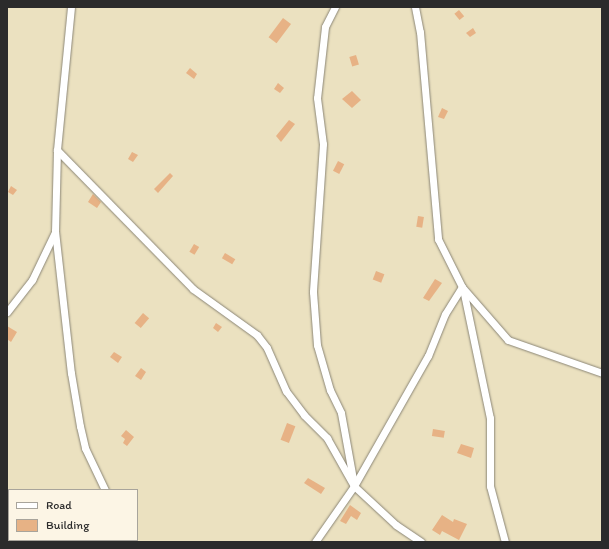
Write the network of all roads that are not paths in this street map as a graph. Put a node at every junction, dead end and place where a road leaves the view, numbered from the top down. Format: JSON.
{"nodes":[{"id":1,"x":71,"y":7,"type":"edge"},
{"id":2,"x":335,"y":7,"type":"edge"},
{"id":3,"x":415,"y":7,"type":"edge"},
{"id":4,"x":57,"y":150,"type":"junction"},
{"id":5,"x":55,"y":231,"type":"junction"},
{"id":6,"x":462,"y":287,"type":"junction"},
{"id":7,"x":7,"y":312,"type":"edge"},
{"id":8,"x":602,"y":374,"type":"edge"},
{"id":9,"x":354,"y":486,"type":"junction"},
{"id":10,"x":105,"y":489,"type":"edge"},
{"id":11,"x":315,"y":542,"type":"edge"},
{"id":12,"x":421,"y":542,"type":"edge"},
{"id":13,"x":505,"y":542,"type":"edge"}],
"edges":[{"from":1,"to":4,"type":"street"},
{"from":2,"to":9,"type":"street"},
{"from":3,"to":6,"type":"street"},
{"from":4,"to":5,"type":"street"},
{"from":4,"to":9,"type":"street"},
{"from":5,"to":7,"type":"street"},
{"from":5,"to":10,"type":"street"},
{"from":6,"to":8,"type":"street"},
{"from":6,"to":9,"type":"street"},
{"from":6,"to":13,"type":"street"},
{"from":9,"to":11,"type":"street"},
{"from":9,"to":12,"type":"street"}]}
